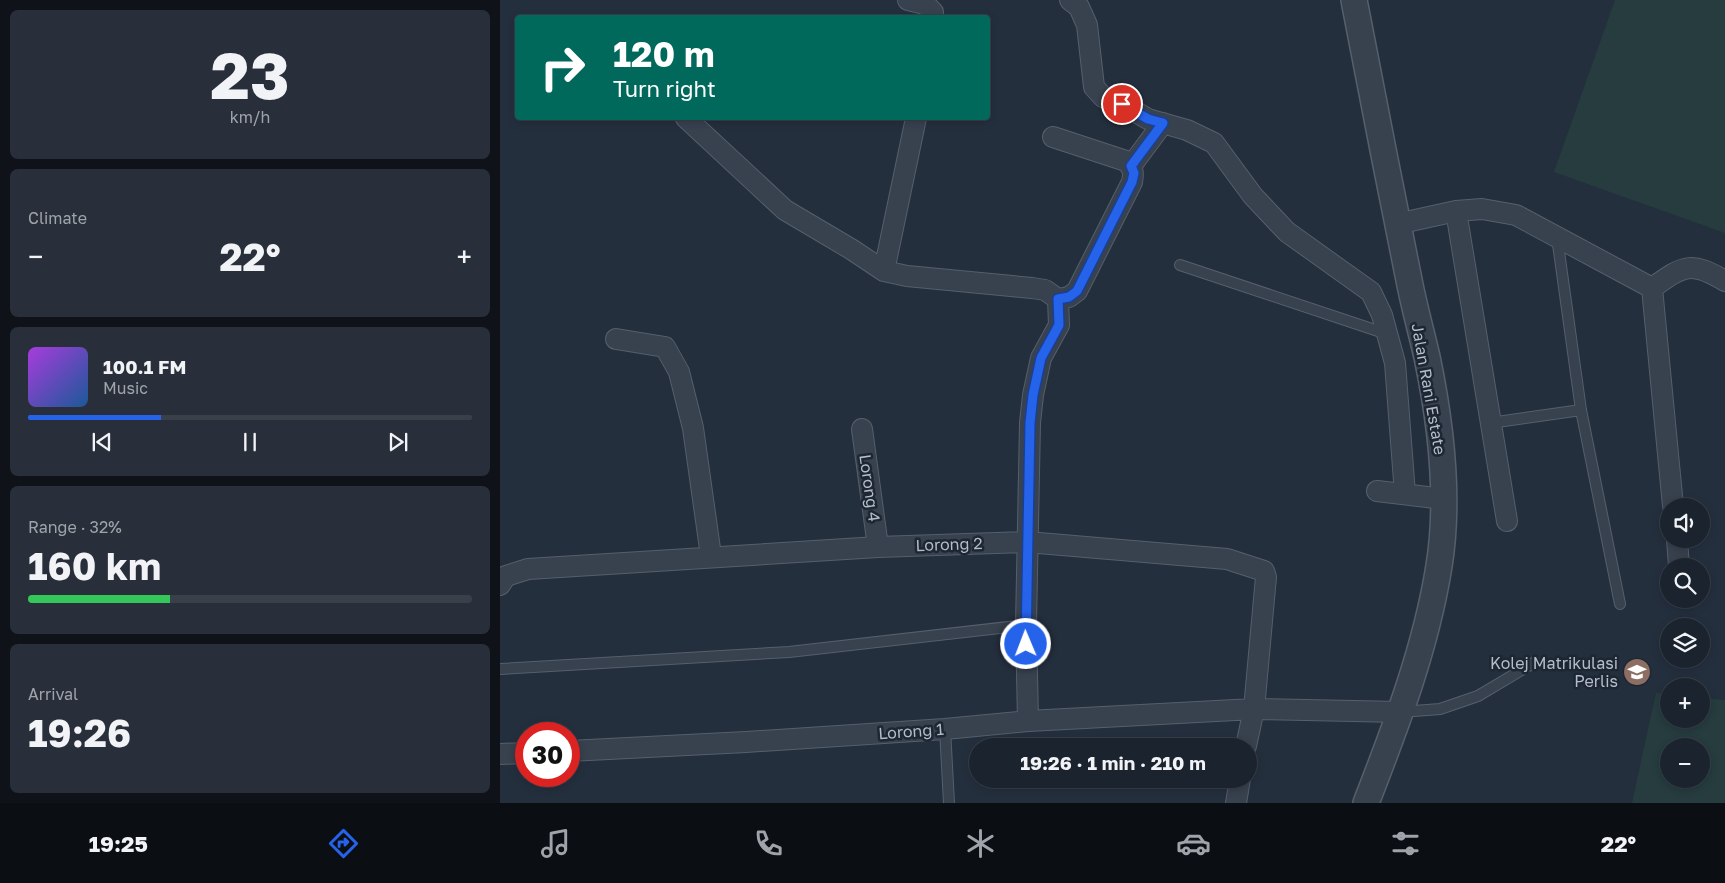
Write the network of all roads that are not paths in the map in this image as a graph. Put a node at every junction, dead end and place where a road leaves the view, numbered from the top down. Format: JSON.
{"nodes":[{"id":1,"x":908,"y":0,"type":"edge"},
{"id":2,"x":1070,"y":0,"type":"edge"},
{"id":3,"x":1354,"y":0,"type":"edge"},
{"id":4,"x":933,"y":15,"type":"edge"},
{"id":5,"x":688,"y":120,"type":"edge"},
{"id":6,"x":916,"y":120,"type":"edge"},
{"id":7,"x":1163,"y":123,"type":"junction"},
{"id":8,"x":1053,"y":137,"type":"dead end"},
{"id":9,"x":1131,"y":166,"type":"junction"},
{"id":10,"x":1456,"y":212,"type":"junction"},
{"id":11,"x":1398,"y":224,"type":"junction"},
{"id":12,"x":1557,"y":236,"type":"junction"},
{"id":13,"x":1180,"y":265,"type":"dead end"},
{"id":14,"x":884,"y":271,"type":"junction"},
{"id":15,"x":1725,"y":282,"type":"edge"},
{"id":16,"x":1652,"y":288,"type":"junction"},
{"id":17,"x":1058,"y":299,"type":"junction"},
{"id":18,"x":1387,"y":334,"type":"junction"},
{"id":19,"x":616,"y":339,"type":"dead end"},
{"id":20,"x":1581,"y":410,"type":"junction"},
{"id":21,"x":1490,"y":423,"type":"junction"},
{"id":22,"x":862,"y":429,"type":"dead end"},
{"id":23,"x":1377,"y":491,"type":"dead end"},
{"id":24,"x":1405,"y":494,"type":"junction"},
{"id":25,"x":1673,"y":498,"type":"edge"},
{"id":26,"x":1444,"y":499,"type":"junction"},
{"id":27,"x":1507,"y":521,"type":"dead end"},
{"id":28,"x":1027,"y":542,"type":"junction"},
{"id":29,"x":878,"y":547,"type":"junction"},
{"id":30,"x":711,"y":556,"type":"junction"},
{"id":31,"x":500,"y":585,"type":"edge"},
{"id":32,"x":1620,"y":604,"type":"dead end"},
{"id":33,"x":1026,"y":625,"type":"junction"},
{"id":34,"x":1536,"y":662,"type":"dead end"},
{"id":35,"x":500,"y":669,"type":"edge"},
{"id":36,"x":1254,"y":708,"type":"junction"},
{"id":37,"x":1400,"y":712,"type":"junction"},
{"id":38,"x":1028,"y":721,"type":"junction"},
{"id":39,"x":945,"y":729,"type":"junction"},
{"id":40,"x":1248,"y":738,"type":"edge"},
{"id":41,"x":580,"y":750,"type":"edge"},
{"id":42,"x":515,"y":753,"type":"edge"},
{"id":43,"x":500,"y":754,"type":"edge"},
{"id":44,"x":1238,"y":788,"type":"edge"},
{"id":45,"x":949,"y":803,"type":"edge"},
{"id":46,"x":1236,"y":803,"type":"edge"},
{"id":47,"x":1366,"y":803,"type":"edge"}],
"edges":[{"from":1,"to":4,"type":"street"},
{"from":2,"to":7,"type":"street"},
{"from":3,"to":11,"type":"street","name":"Jalan Rani Estate"},
{"from":5,"to":14,"type":"street"},
{"from":6,"to":14,"type":"street"},
{"from":7,"to":9,"type":"street"},
{"from":7,"to":18,"type":"street"},
{"from":8,"to":9,"type":"street"},
{"from":9,"to":17,"type":"street"},
{"from":10,"to":11,"type":"street"},
{"from":10,"to":12,"type":"street"},
{"from":10,"to":21,"type":"street"},
{"from":11,"to":26,"type":"street","name":"Jalan Rani Estate"},
{"from":12,"to":16,"type":"street"},
{"from":12,"to":20,"type":"lane"},
{"from":13,"to":18,"type":"lane"},
{"from":14,"to":17,"type":"street"},
{"from":15,"to":16,"type":"street"},
{"from":16,"to":25,"type":"street"},
{"from":17,"to":28,"type":"street"},
{"from":18,"to":24,"type":"street"},
{"from":19,"to":30,"type":"street"},
{"from":20,"to":21,"type":"lane"},
{"from":20,"to":32,"type":"lane"},
{"from":21,"to":27,"type":"street"},
{"from":22,"to":29,"type":"street","name":"Lorong 4"},
{"from":23,"to":24,"type":"street"},
{"from":24,"to":26,"type":"street"},
{"from":26,"to":37,"type":"street","name":"Jalan Rani Estate"},
{"from":28,"to":29,"type":"street","name":"Lorong 2"},
{"from":28,"to":33,"type":"street"},
{"from":28,"to":36,"type":"street","name":"Lorong 2"},
{"from":29,"to":30,"type":"street","name":"Lorong 2"},
{"from":30,"to":31,"type":"street","name":"Lorong 2"},
{"from":33,"to":35,"type":"lane"},
{"from":33,"to":38,"type":"street"},
{"from":34,"to":37,"type":"lane"},
{"from":36,"to":37,"type":"street","name":"Lorong 1"},
{"from":36,"to":38,"type":"street","name":"Lorong 1"},
{"from":36,"to":40,"type":"street"},
{"from":37,"to":47,"type":"street","name":"Jalan Rani Estate"},
{"from":38,"to":39,"type":"street","name":"Lorong 1"},
{"from":39,"to":41,"type":"street","name":"Lorong 1"},
{"from":39,"to":45,"type":"lane"},
{"from":42,"to":43,"type":"street"},
{"from":44,"to":46,"type":"street"}]}
